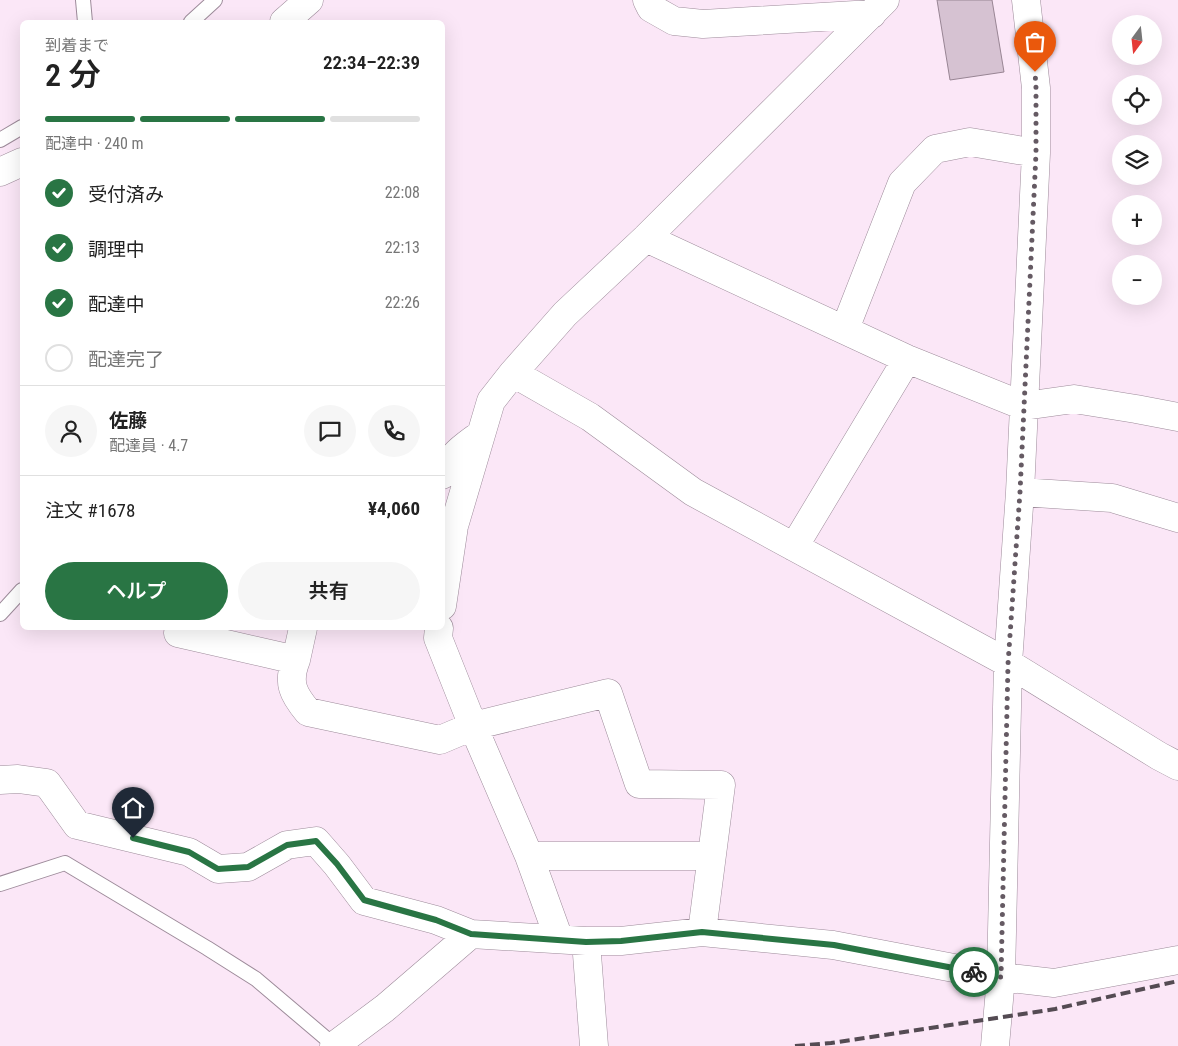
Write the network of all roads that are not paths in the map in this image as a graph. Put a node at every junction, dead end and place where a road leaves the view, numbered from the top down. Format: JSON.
{"nodes":[{"id":1,"x":83,"y":0,"type":"edge"},
{"id":2,"x":215,"y":0,"type":"edge"},
{"id":3,"x":308,"y":0,"type":"edge"},
{"id":4,"x":647,"y":0,"type":"edge"},
{"id":5,"x":1026,"y":0,"type":"edge"},
{"id":6,"x":878,"y":7,"type":"edge"},
{"id":7,"x":804,"y":9,"type":"edge"},
{"id":8,"x":85,"y":20,"type":"edge"},
{"id":9,"x":193,"y":20,"type":"edge"},
{"id":10,"x":286,"y":20,"type":"edge"},
{"id":11,"x":20,"y":128,"type":"edge"},
{"id":12,"x":0,"y":140,"type":"edge"},
{"id":13,"x":1036,"y":153,"type":"junction"},
{"id":14,"x":20,"y":163,"type":"edge"},
{"id":15,"x":0,"y":172,"type":"edge"},
{"id":16,"x":646,"y":238,"type":"junction"},
{"id":17,"x":845,"y":329,"type":"junction"},
{"id":18,"x":907,"y":359,"type":"junction"},
{"id":19,"x":513,"y":373,"type":"junction"},
{"id":20,"x":1024,"y":406,"type":"junction"},
{"id":21,"x":1178,"y":417,"type":"edge"},
{"id":22,"x":480,"y":435,"type":"junction"},
{"id":23,"x":445,"y":468,"type":"edge"},
{"id":24,"x":1020,"y":492,"type":"junction"},
{"id":25,"x":1178,"y":518,"type":"edge"},
{"id":26,"x":794,"y":547,"type":"junction"},
{"id":27,"x":445,"y":586,"type":"edge"},
{"id":28,"x":20,"y":592,"type":"edge"},
{"id":29,"x":0,"y":614,"type":"edge"},
{"id":30,"x":178,"y":630,"type":"edge"},
{"id":31,"x":303,"y":630,"type":"edge"},
{"id":32,"x":439,"y":630,"type":"edge"},
{"id":33,"x":296,"y":660,"type":"junction"},
{"id":34,"x":1008,"y":664,"type":"junction"},
{"id":35,"x":473,"y":726,"type":"junction"},
{"id":36,"x":1178,"y":766,"type":"edge"},
{"id":37,"x":0,"y":780,"type":"edge"},
{"id":38,"x":529,"y":856,"type":"junction"},
{"id":39,"x":712,"y":856,"type":"junction"},
{"id":40,"x":0,"y":884,"type":"edge"},
{"id":41,"x":702,"y":932,"type":"junction"},
{"id":42,"x":471,"y":934,"type":"junction"},
{"id":43,"x":573,"y":940,"type":"junction"},
{"id":44,"x":1178,"y":960,"type":"edge"},
{"id":45,"x":1001,"y":977,"type":"junction"},
{"id":46,"x":334,"y":1046,"type":"edge"},
{"id":47,"x":594,"y":1046,"type":"edge"},
{"id":48,"x":994,"y":1046,"type":"edge"}],
"edges":[{"from":1,"to":8,"type":"lane"},
{"from":2,"to":9,"type":"lane"},
{"from":3,"to":10,"type":"street"},
{"from":4,"to":7,"type":"street"},
{"from":5,"to":13,"type":"street"},
{"from":6,"to":7,"type":"street"},
{"from":6,"to":16,"type":"street"},
{"from":11,"to":12,"type":"lane"},
{"from":13,"to":17,"type":"street"},
{"from":13,"to":20,"type":"street"},
{"from":14,"to":15,"type":"street"},
{"from":16,"to":17,"type":"street"},
{"from":16,"to":19,"type":"street"},
{"from":17,"to":18,"type":"street"},
{"from":18,"to":20,"type":"street"},
{"from":18,"to":26,"type":"street"},
{"from":19,"to":22,"type":"street"},
{"from":19,"to":26,"type":"street"},
{"from":20,"to":21,"type":"street"},
{"from":20,"to":24,"type":"street"},
{"from":22,"to":23,"type":"street"},
{"from":22,"to":27,"type":"street"},
{"from":24,"to":25,"type":"street"},
{"from":24,"to":34,"type":"street"},
{"from":26,"to":34,"type":"street"},
{"from":28,"to":29,"type":"lane"},
{"from":30,"to":33,"type":"street"},
{"from":31,"to":33,"type":"street"},
{"from":32,"to":35,"type":"street"},
{"from":33,"to":35,"type":"street"},
{"from":34,"to":36,"type":"street"},
{"from":34,"to":45,"type":"street"},
{"from":35,"to":38,"type":"street"},
{"from":35,"to":39,"type":"street"},
{"from":37,"to":42,"type":"street"},
{"from":38,"to":39,"type":"street"},
{"from":38,"to":43,"type":"street"},
{"from":39,"to":41,"type":"street"},
{"from":40,"to":46,"type":"lane"},
{"from":41,"to":43,"type":"street"},
{"from":41,"to":45,"type":"street"},
{"from":42,"to":43,"type":"street"},
{"from":42,"to":46,"type":"street"},
{"from":43,"to":47,"type":"street"},
{"from":44,"to":45,"type":"street"},
{"from":45,"to":48,"type":"street"}]}
